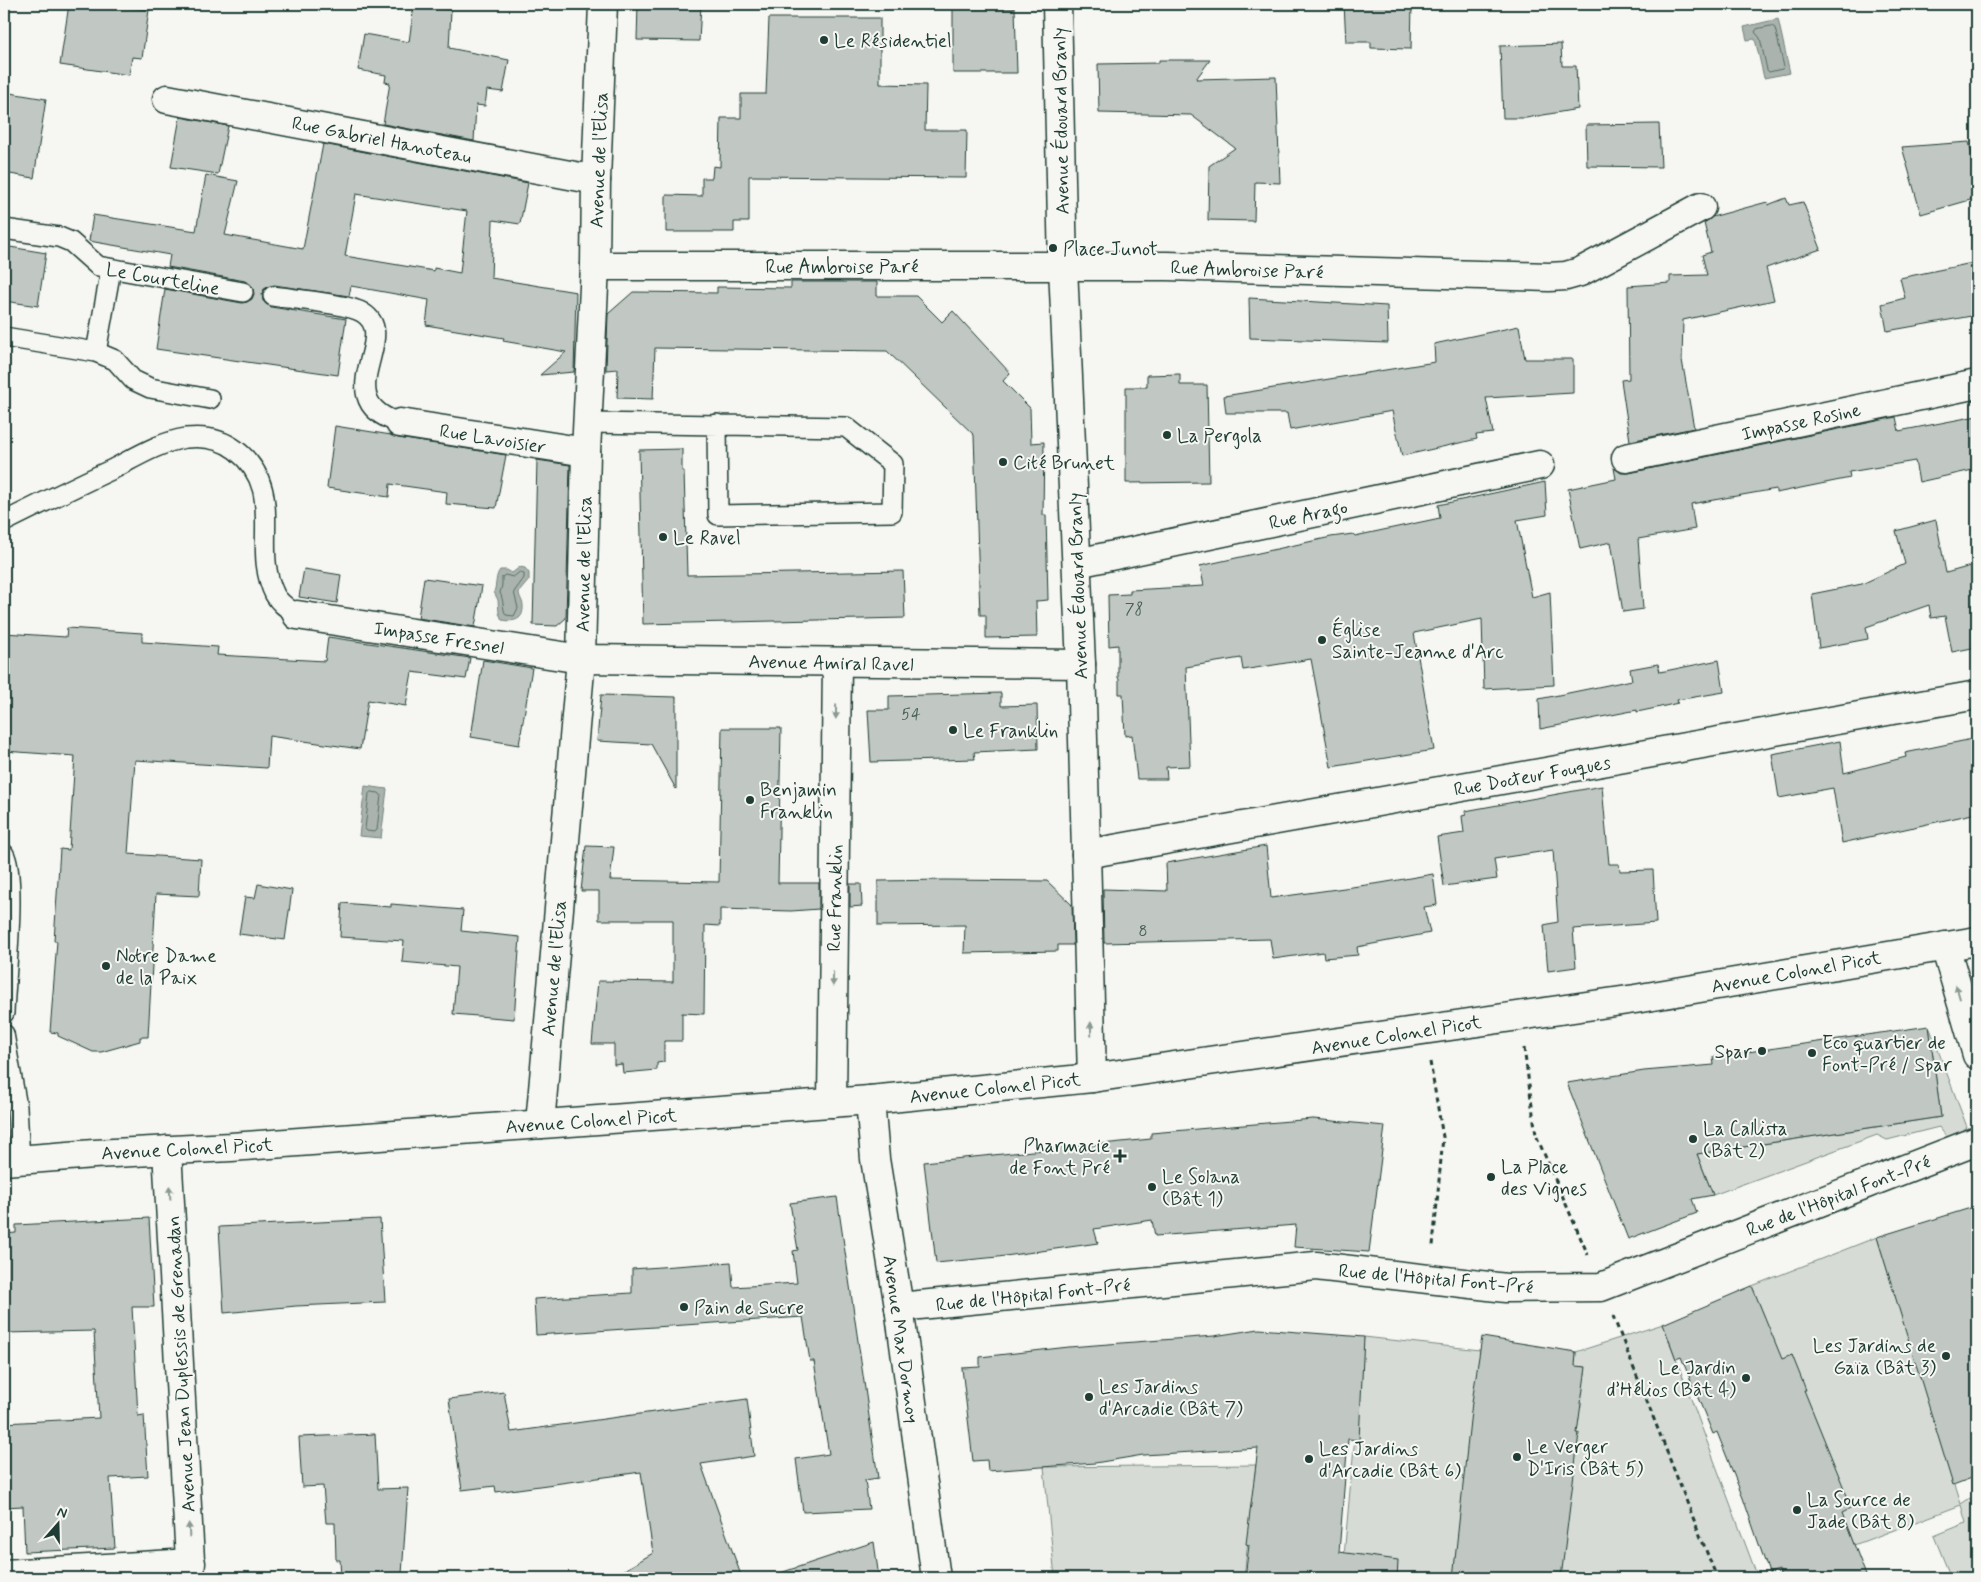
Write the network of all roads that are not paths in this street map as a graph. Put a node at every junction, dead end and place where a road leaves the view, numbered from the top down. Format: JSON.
{"nodes":[{"id":1,"x":603,"y":4,"type":"edge"},
{"id":2,"x":1057,"y":4,"type":"edge"},
{"id":3,"x":167,"y":99,"type":"dead end"},
{"id":4,"x":596,"y":180,"type":"junction"},
{"id":5,"x":1701,"y":207,"type":"dead end"},
{"id":6,"x":4,"y":229,"type":"edge"},
{"id":7,"x":595,"y":266,"type":"junction"},
{"id":8,"x":1063,"y":267,"type":"junction"},
{"id":9,"x":111,"y":269,"type":"junction"},
{"id":10,"x":242,"y":292,"type":"dead end"},
{"id":11,"x":273,"y":296,"type":"dead end"},
{"id":12,"x":4,"y":337,"type":"edge"},
{"id":13,"x":96,"y":352,"type":"junction"},
{"id":14,"x":1977,"y":384,"type":"edge"},
{"id":15,"x":210,"y":399,"type":"dead end"},
{"id":16,"x":400,"y":423,"type":"joint"},
{"id":17,"x":587,"y":423,"type":"junction"},
{"id":18,"x":717,"y":424,"type":"junction"},
{"id":19,"x":586,"y":452,"type":"junction"},
{"id":20,"x":1626,"y":458,"type":"dead end"},
{"id":21,"x":1540,"y":465,"type":"dead end"},
{"id":22,"x":4,"y":522,"type":"edge"},
{"id":23,"x":1076,"y":563,"type":"junction"},
{"id":24,"x":297,"y":615,"type":"joint"},
{"id":25,"x":581,"y":659,"type":"junction"},
{"id":26,"x":837,"y":663,"type":"junction"},
{"id":27,"x":1081,"y":664,"type":"junction"},
{"id":28,"x":1977,"y":695,"type":"edge"},
{"id":29,"x":4,"y":854,"type":"edge"},
{"id":30,"x":1086,"y":854,"type":"junction"},
{"id":31,"x":1977,"y":941,"type":"edge"},
{"id":32,"x":1945,"y":946,"type":"junction"},
{"id":33,"x":4,"y":1013,"type":"edge"},
{"id":34,"x":4,"y":1034,"type":"edge"},
{"id":35,"x":1977,"y":1055,"type":"edge"},
{"id":36,"x":1092,"y":1078,"type":"junction"},
{"id":37,"x":870,"y":1100,"type":"junction"},
{"id":38,"x":832,"y":1103,"type":"junction"},
{"id":39,"x":540,"y":1124,"type":"junction"},
{"id":40,"x":1977,"y":1141,"type":"edge"},
{"id":41,"x":167,"y":1150,"type":"junction"},
{"id":42,"x":12,"y":1161,"type":"edge"},
{"id":43,"x":899,"y":1307,"type":"junction"},
{"id":44,"x":191,"y":1571,"type":"edge"},
{"id":45,"x":4,"y":1574,"type":"edge"},
{"id":46,"x":936,"y":1578,"type":"edge"}],
"edges":[{"from":1,"to":4,"type":"street","name":"Avenue de l'Elisa"},
{"from":2,"to":8,"type":"street","name":"Avenue Édouard Branly"},
{"from":3,"to":4,"type":"street","name":"Rue Gabriel Hanoteau"},
{"from":4,"to":7,"type":"street","name":"Avenue de l'Elisa"},
{"from":5,"to":8,"type":"street","name":"Rue Ambroise Paré"},
{"from":6,"to":9,"type":"lane","name":"Le Courteline"},
{"from":7,"to":8,"type":"street","name":"Rue Ambroise Paré"},
{"from":7,"to":17,"type":"street","name":"Avenue de l'Elisa"},
{"from":8,"to":23,"type":"street","name":"Avenue Édouard Branly"},
{"from":9,"to":10,"type":"lane","name":"Le Courteline"},
{"from":9,"to":13,"type":"lane"},
{"from":11,"to":16,"type":"lane"},
{"from":12,"to":13,"type":"lane"},
{"from":13,"to":15,"type":"lane"},
{"from":14,"to":20,"type":"street","name":"Impasse Rosine"},
{"from":16,"to":19,"type":"street","name":"Rue Lavoisier"},
{"from":17,"to":18,"type":"lane"},
{"from":17,"to":19,"type":"street","name":"Avenue de l'Elisa"},
{"from":18,"to":18,"type":"lane"},
{"from":19,"to":25,"type":"street","name":"Avenue de l'Elisa"},
{"from":21,"to":23,"type":"street","name":"Rue Arago"},
{"from":22,"to":24,"type":"lane"},
{"from":23,"to":27,"type":"street","name":"Avenue Édouard Branly"},
{"from":24,"to":25,"type":"street","name":"Impasse Fresnel"},
{"from":25,"to":26,"type":"street","name":"Avenue Amiral Ravel"},
{"from":25,"to":39,"type":"street","name":"Avenue de l'Elisa"},
{"from":26,"to":27,"type":"street","name":"Avenue Amiral Ravel"},
{"from":26,"to":38,"type":"street","name":"Rue Franklin","one_way":true},
{"from":27,"to":30,"type":"street","name":"Avenue Édouard Branly"},
{"from":28,"to":30,"type":"street","name":"Rue Docteur Fouques"},
{"from":29,"to":33,"type":"lane"},
{"from":36,"to":30,"type":"street","name":"Avenue Édouard Branly","one_way":true},
{"from":31,"to":32,"type":"street","name":"Avenue Colonel Picot"},
{"from":35,"to":32,"type":"street","one_way":true},
{"from":32,"to":36,"type":"street","name":"Avenue Colonel Picot"},
{"from":34,"to":42,"type":"lane"},
{"from":36,"to":37,"type":"street","name":"Avenue Colonel Picot"},
{"from":37,"to":38,"type":"street","name":"Avenue Colonel Picot"},
{"from":37,"to":43,"type":"street","name":"Avenue Max Dormoy"},
{"from":38,"to":39,"type":"street","name":"Avenue Colonel Picot"},
{"from":39,"to":41,"type":"street","name":"Avenue Colonel Picot"},
{"from":40,"to":43,"type":"street","name":"Rue de l'Hôpital Font-Pré"},
{"from":41,"to":42,"type":"street","name":"Avenue Colonel Picot"},
{"from":44,"to":41,"type":"street","name":"Avenue Jean Duplessis de Grenadan","one_way":true},
{"from":43,"to":46,"type":"street","name":"Avenue Max Dormoy"},
{"from":44,"to":45,"type":"street"}]}
